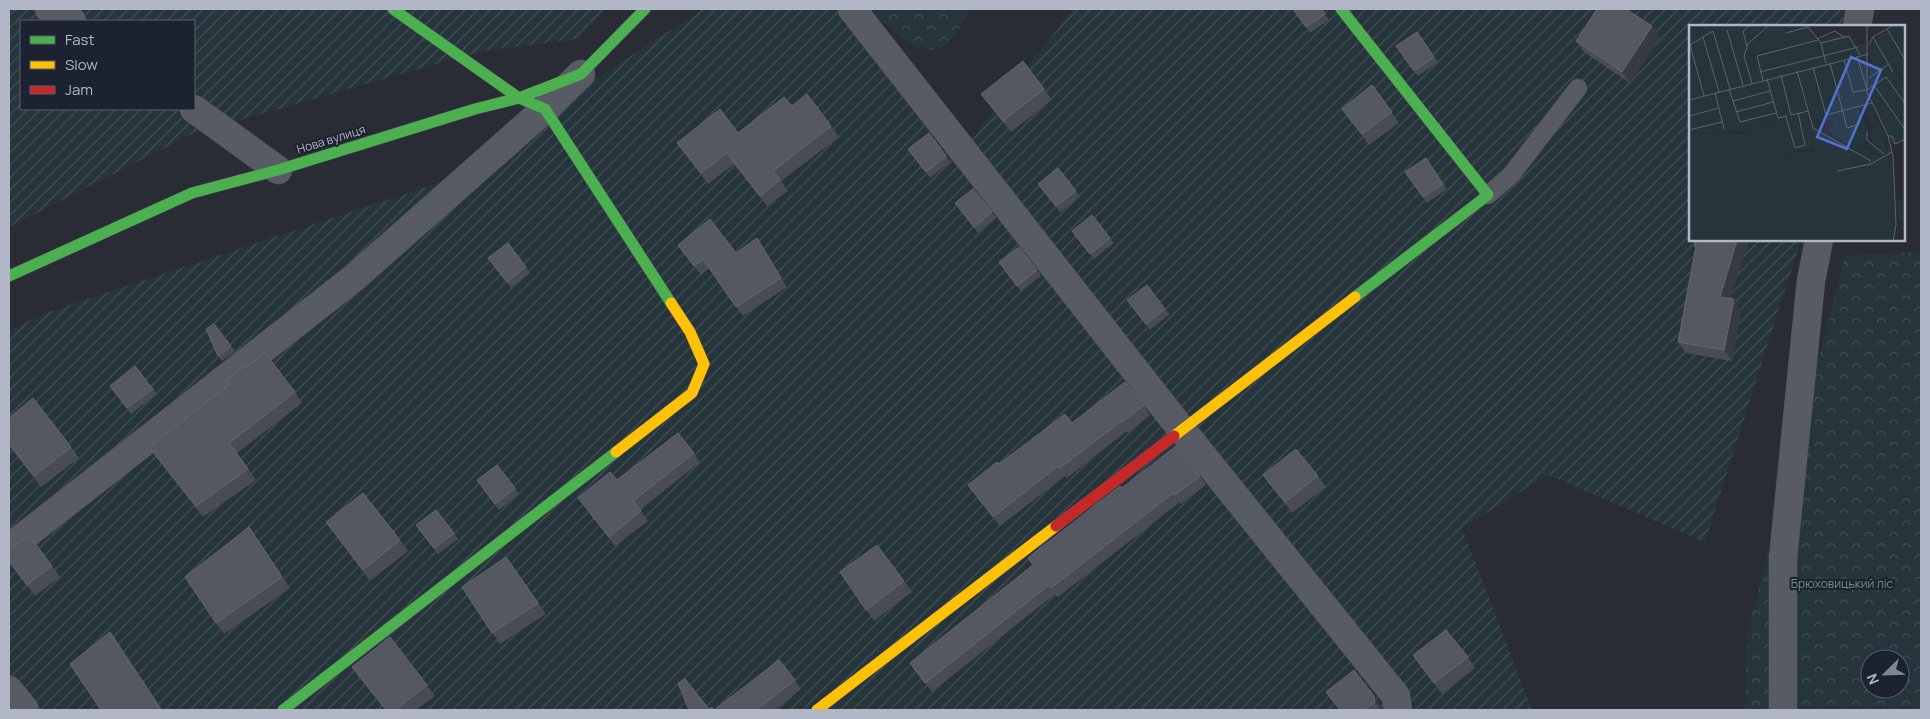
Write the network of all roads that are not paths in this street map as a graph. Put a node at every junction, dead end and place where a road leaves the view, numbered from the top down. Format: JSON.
{"nodes":[{"id":1,"x":49,"y":9,"type":"edge"},
{"id":2,"x":393,"y":9,"type":"edge"},
{"id":3,"x":645,"y":9,"type":"edge"},
{"id":4,"x":852,"y":9,"type":"edge"},
{"id":5,"x":1341,"y":9,"type":"edge"},
{"id":6,"x":1860,"y":9,"type":"edge"},
{"id":7,"x":70,"y":20,"type":"edge"},
{"id":8,"x":1857,"y":25,"type":"edge"},
{"id":9,"x":581,"y":74,"type":"junction"},
{"id":10,"x":1578,"y":88,"type":"dead end"},
{"id":11,"x":519,"y":98,"type":"junction"},
{"id":12,"x":195,"y":109,"type":"edge"},
{"id":13,"x":545,"y":109,"type":"junction"},
{"id":14,"x":278,"y":170,"type":"junction"},
{"id":15,"x":1488,"y":195,"type":"junction"},
{"id":16,"x":1819,"y":241,"type":"edge"},
{"id":17,"x":9,"y":276,"type":"edge"},
{"id":18,"x":1182,"y":430,"type":"junction"},
{"id":19,"x":9,"y":548,"type":"edge"},
{"id":20,"x":9,"y":690,"type":"edge"},
{"id":21,"x":25,"y":710,"type":"edge"},
{"id":22,"x":283,"y":710,"type":"edge"},
{"id":23,"x":816,"y":710,"type":"edge"},
{"id":24,"x":1398,"y":710,"type":"edge"},
{"id":25,"x":1783,"y":710,"type":"edge"}],
"edges":[{"from":1,"to":7,"type":"street"},
{"from":2,"to":11,"type":"street"},
{"from":3,"to":9,"type":"street","name":"Нова вулиця"},
{"from":4,"to":18,"type":"street"},
{"from":5,"to":15,"type":"street"},
{"from":6,"to":8,"type":"street"},
{"from":9,"to":11,"type":"street","name":"Нова вулиця"},
{"from":9,"to":13,"type":"street"},
{"from":10,"to":15,"type":"lane"},
{"from":11,"to":13,"type":"street"},
{"from":11,"to":14,"type":"street","name":"Нова вулиця"},
{"from":12,"to":14,"type":"street"},
{"from":13,"to":19,"type":"street"},
{"from":13,"to":22,"type":"street"},
{"from":14,"to":17,"type":"street","name":"Нова вулиця"},
{"from":15,"to":18,"type":"street"},
{"from":16,"to":25,"type":"street"},
{"from":18,"to":23,"type":"street"},
{"from":18,"to":24,"type":"street"},
{"from":20,"to":21,"type":"street"}]}
